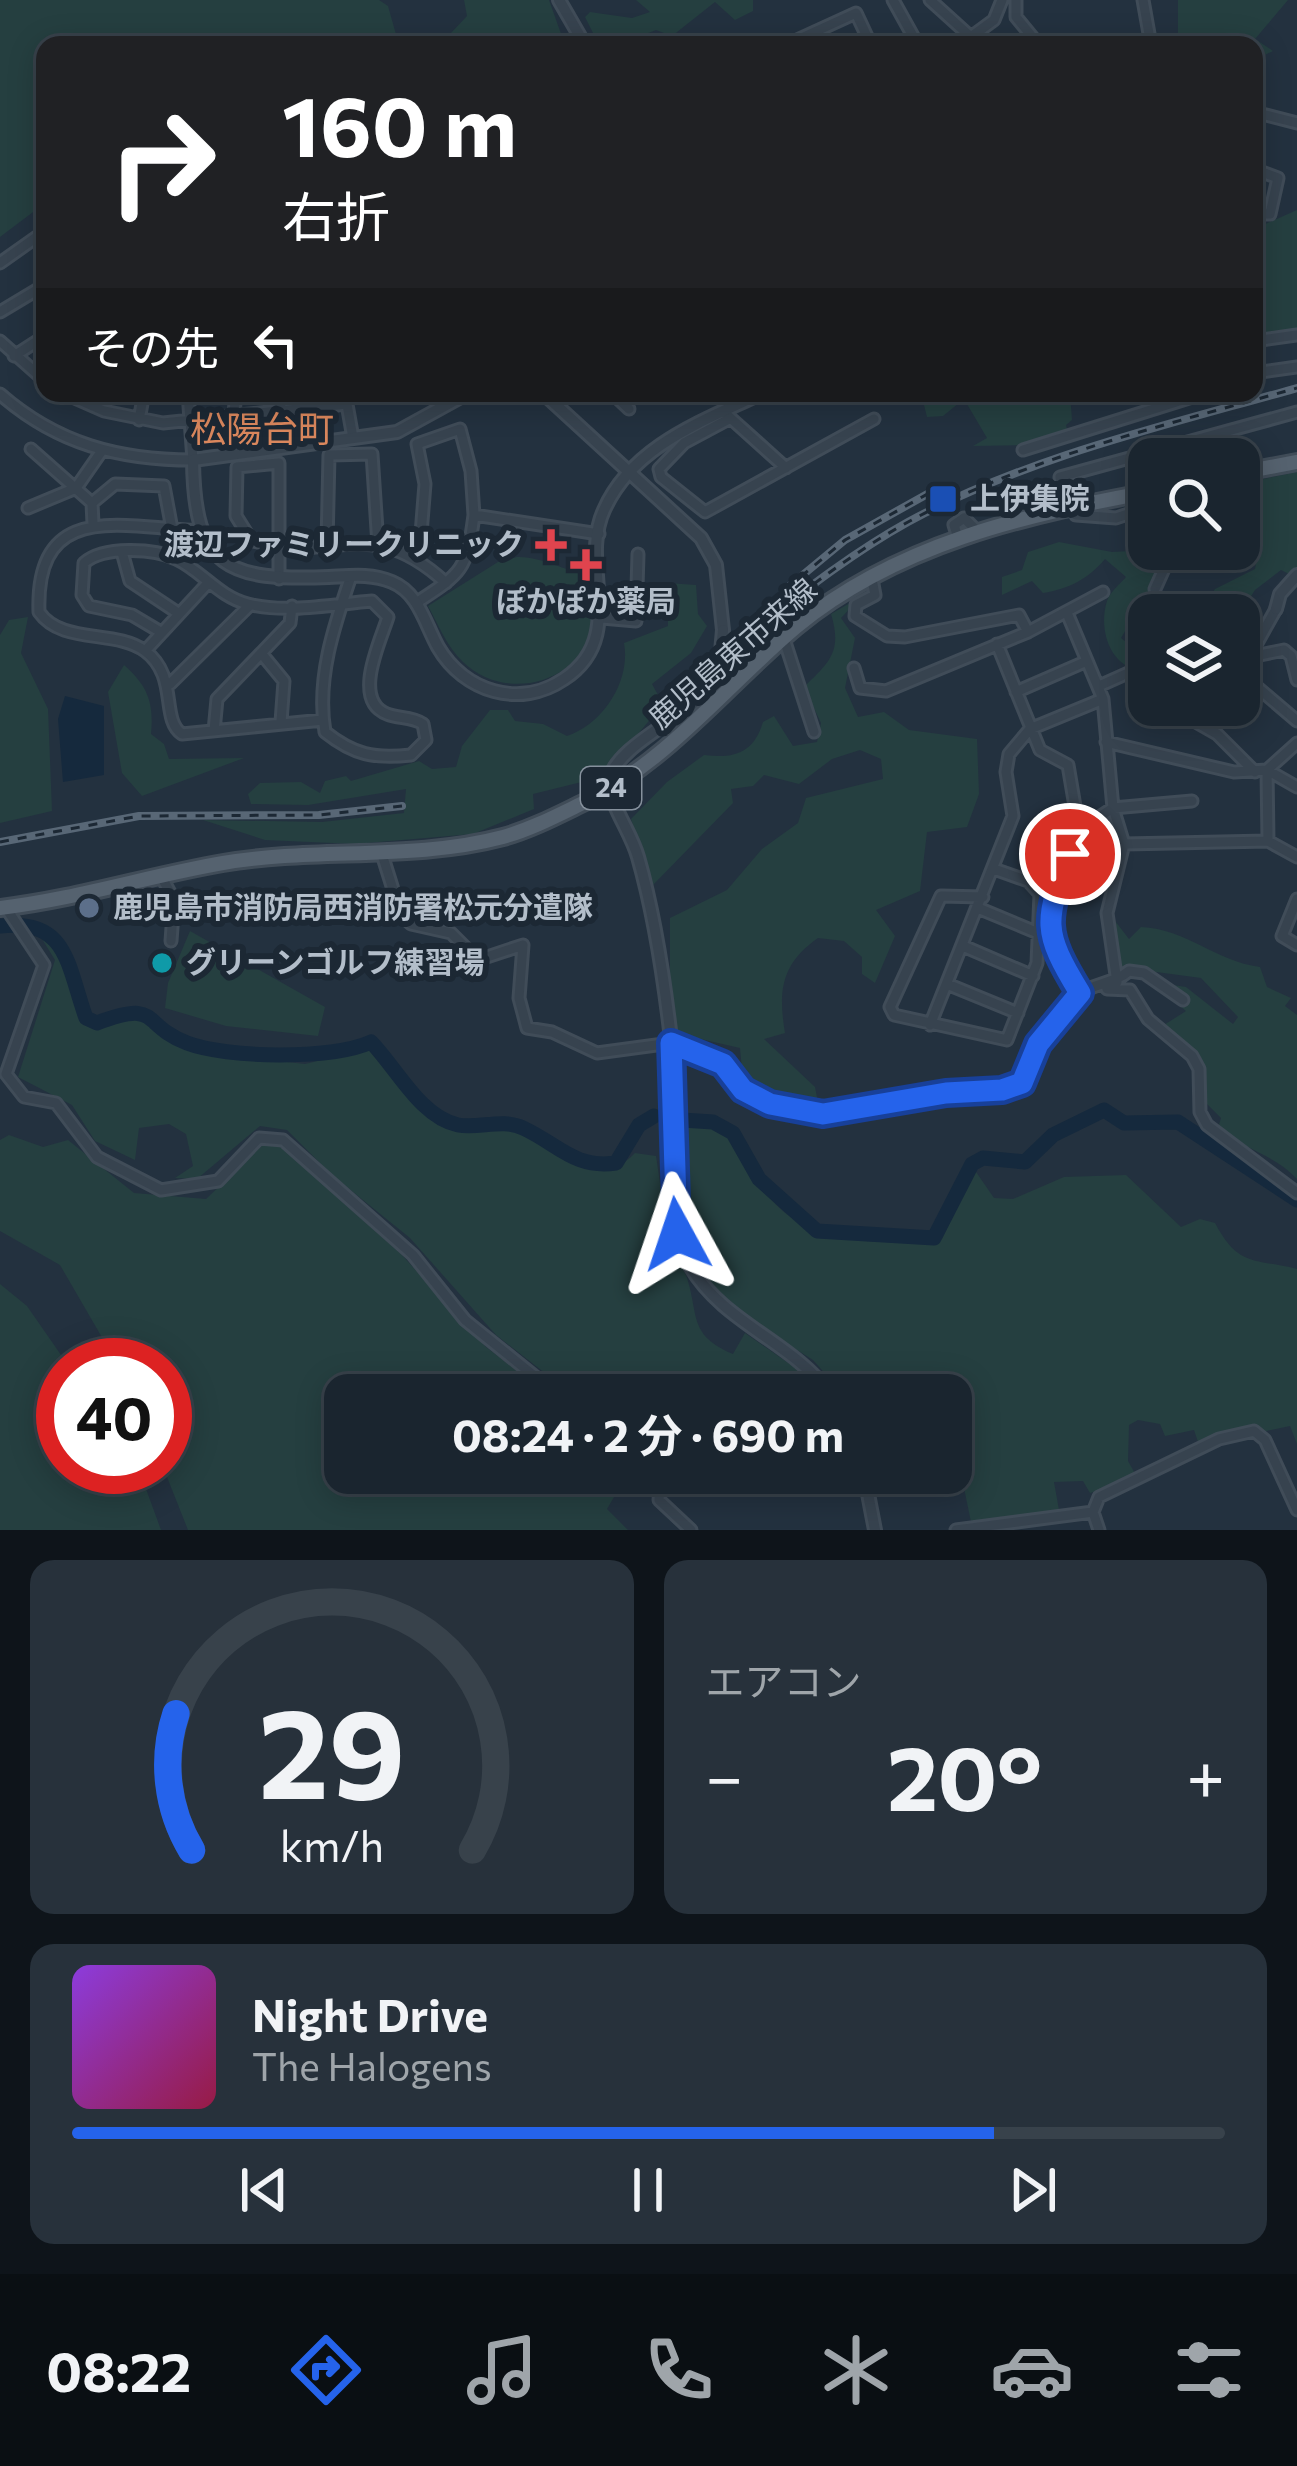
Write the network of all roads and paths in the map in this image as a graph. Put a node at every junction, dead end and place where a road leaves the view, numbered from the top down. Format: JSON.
{"nodes":[{"id":1,"x":559,"y":0,"type":"edge"},
{"id":2,"x":893,"y":0,"type":"edge"},
{"id":3,"x":930,"y":0,"type":"edge"},
{"id":4,"x":1002,"y":0,"type":"edge"},
{"id":5,"x":1016,"y":0,"type":"edge"},
{"id":6,"x":1143,"y":0,"type":"edge"},
{"id":7,"x":815,"y":32,"type":"junction"},
{"id":8,"x":580,"y":36,"type":"edge"},
{"id":9,"x":806,"y":36,"type":"edge"},
{"id":10,"x":817,"y":36,"type":"edge"},
{"id":11,"x":867,"y":36,"type":"edge"},
{"id":12,"x":912,"y":36,"type":"edge"},
{"id":13,"x":970,"y":36,"type":"edge"},
{"id":14,"x":974,"y":36,"type":"edge"},
{"id":15,"x":1032,"y":36,"type":"edge"},
{"id":16,"x":1149,"y":36,"type":"edge"},
{"id":17,"x":1263,"y":117,"type":"edge"},
{"id":18,"x":1297,"y":123,"type":"edge"},
{"id":19,"x":1263,"y":173,"type":"edge"},
{"id":20,"x":1263,"y":214,"type":"edge"},
{"id":21,"x":36,"y":237,"type":"edge"},
{"id":22,"x":0,"y":263,"type":"edge"},
{"id":23,"x":36,"y":290,"type":"edge"},
{"id":24,"x":0,"y":312,"type":"edge"},
{"id":25,"x":1297,"y":335,"type":"edge"},
{"id":26,"x":1263,"y":340,"type":"edge"},
{"id":27,"x":0,"y":341,"type":"edge"},
{"id":28,"x":36,"y":342,"type":"edge"},
{"id":29,"x":14,"y":356,"type":"junction"},
{"id":30,"x":1297,"y":367,"type":"edge"},
{"id":31,"x":1263,"y":372,"type":"edge"},
{"id":32,"x":36,"y":374,"type":"edge"},
{"id":33,"x":0,"y":394,"type":"edge"},
{"id":34,"x":88,"y":402,"type":"edge"},
{"id":35,"x":142,"y":402,"type":"edge"},
{"id":36,"x":188,"y":402,"type":"edge"},
{"id":37,"x":235,"y":402,"type":"edge"},
{"id":38,"x":282,"y":402,"type":"edge"},
{"id":39,"x":329,"y":402,"type":"edge"},
{"id":40,"x":347,"y":402,"type":"edge"},
{"id":41,"x":453,"y":402,"type":"edge"},
{"id":42,"x":553,"y":402,"type":"edge"},
{"id":43,"x":621,"y":402,"type":"edge"},
{"id":44,"x":747,"y":402,"type":"edge"},
{"id":45,"x":1176,"y":402,"type":"edge"},
{"id":46,"x":629,"y":409,"type":"dead end"},
{"id":47,"x":279,"y":411,"type":"junction"},
{"id":48,"x":1297,"y":412,"type":"edge"},
{"id":49,"x":234,"y":413,"type":"junction"},
{"id":50,"x":726,"y":415,"type":"junction"},
{"id":51,"x":188,"y":419,"type":"junction"},
{"id":52,"x":874,"y":419,"type":"dead end"},
{"id":53,"x":139,"y":420,"type":"junction"},
{"id":54,"x":353,"y":438,"type":"junction"},
{"id":55,"x":31,"y":449,"type":"dead end"},
{"id":56,"x":1023,"y":450,"type":"dead end"},
{"id":57,"x":101,"y":452,"type":"junction"},
{"id":58,"x":193,"y":460,"type":"junction"},
{"id":59,"x":1297,"y":462,"type":"edge"},
{"id":60,"x":786,"y":468,"type":"junction"},
{"id":61,"x":1260,"y":469,"type":"edge"},
{"id":62,"x":633,"y":474,"type":"junction"},
{"id":63,"x":76,"y":488,"type":"junction"},
{"id":64,"x":1128,"y":496,"type":"edge"},
{"id":65,"x":92,"y":503,"type":"junction"},
{"id":66,"x":28,"y":508,"type":"dead end"},
{"id":67,"x":1070,"y":508,"type":"junction"},
{"id":68,"x":1128,"y":513,"type":"edge"},
{"id":69,"x":474,"y":515,"type":"junction"},
{"id":70,"x":93,"y":524,"type":"junction"},
{"id":71,"x":172,"y":529,"type":"junction"},
{"id":72,"x":201,"y":531,"type":"junction"},
{"id":73,"x":598,"y":534,"type":"junction"},
{"id":74,"x":327,"y":544,"type":"junction"},
{"id":75,"x":378,"y":544,"type":"junction"},
{"id":76,"x":278,"y":546,"type":"junction"},
{"id":77,"x":122,"y":552,"type":"junction"},
{"id":78,"x":638,"y":554,"type":"dead end"},
{"id":79,"x":419,"y":559,"type":"junction"},
{"id":80,"x":1164,"y":570,"type":"edge"},
{"id":81,"x":1297,"y":575,"type":"edge"},
{"id":82,"x":351,"y":576,"type":"junction"},
{"id":83,"x":279,"y":579,"type":"junction"},
{"id":84,"x":872,"y":579,"type":"junction"},
{"id":85,"x":208,"y":583,"type":"junction"},
{"id":86,"x":446,"y":584,"type":"junction"},
{"id":87,"x":1155,"y":589,"type":"dead end"},
{"id":88,"x":1103,"y":592,"type":"dead end"},
{"id":89,"x":416,"y":602,"type":"junction"},
{"id":90,"x":342,"y":603,"type":"junction"},
{"id":91,"x":250,"y":605,"type":"junction"},
{"id":92,"x":292,"y":606,"type":"junction"},
{"id":93,"x":1276,"y":609,"type":"joint"},
{"id":94,"x":178,"y":613,"type":"junction"},
{"id":95,"x":1067,"y":613,"type":"junction"},
{"id":96,"x":602,"y":618,"type":"junction"},
{"id":97,"x":158,"y":631,"type":"junction"},
{"id":98,"x":1028,"y":632,"type":"junction"},
{"id":99,"x":1260,"y":636,"type":"edge"},
{"id":100,"x":784,"y":638,"type":"junction"},
{"id":101,"x":997,"y":644,"type":"junction"},
{"id":102,"x":145,"y":651,"type":"junction"},
{"id":103,"x":261,"y":652,"type":"junction"},
{"id":104,"x":1260,"y":658,"type":"edge"},
{"id":105,"x":1088,"y":661,"type":"junction"},
{"id":106,"x":854,"y":668,"type":"dead end"},
{"id":107,"x":1128,"y":673,"type":"edge"},
{"id":108,"x":1297,"y":680,"type":"edge"},
{"id":109,"x":170,"y":684,"type":"junction"},
{"id":110,"x":1099,"y":686,"type":"junction"},
{"id":111,"x":1260,"y":691,"type":"edge"},
{"id":112,"x":1016,"y":692,"type":"junction"},
{"id":113,"x":1103,"y":699,"type":"junction"},
{"id":114,"x":323,"y":720,"type":"junction"},
{"id":115,"x":1297,"y":721,"type":"edge"},
{"id":116,"x":281,"y":722,"type":"junction"},
{"id":117,"x":1203,"y":726,"type":"edge"},
{"id":118,"x":1030,"y":729,"type":"junction"},
{"id":119,"x":214,"y":731,"type":"junction"},
{"id":120,"x":814,"y":732,"type":"dead end"},
{"id":121,"x":1106,"y":742,"type":"junction"},
{"id":122,"x":1297,"y":742,"type":"edge"},
{"id":123,"x":1261,"y":771,"type":"junction"},
{"id":124,"x":1297,"y":787,"type":"edge"},
{"id":125,"x":609,"y":789,"type":"junction"},
{"id":126,"x":1192,"y":801,"type":"dead end"},
{"id":127,"x":1113,"y":808,"type":"junction"},
{"id":128,"x":1079,"y":830,"type":"junction"},
{"id":129,"x":1268,"y":842,"type":"junction"},
{"id":130,"x":1124,"y":844,"type":"junction"},
{"id":131,"x":381,"y":851,"type":"junction"},
{"id":132,"x":1297,"y":857,"type":"edge"},
{"id":133,"x":994,"y":869,"type":"junction"},
{"id":134,"x":161,"y":876,"type":"junction"},
{"id":135,"x":1297,"y":899,"type":"edge"},
{"id":136,"x":980,"y":902,"type":"junction"},
{"id":137,"x":3,"y":908,"type":"edge"},
{"id":138,"x":1038,"y":933,"type":"junction"},
{"id":139,"x":171,"y":941,"type":"dead end"},
{"id":140,"x":1297,"y":945,"type":"edge"},
{"id":141,"x":964,"y":946,"type":"junction"},
{"id":142,"x":1033,"y":976,"type":"junction"},
{"id":143,"x":1117,"y":982,"type":"junction"},
{"id":144,"x":947,"y":984,"type":"junction"},
{"id":145,"x":1080,"y":993,"type":"junction"},
{"id":146,"x":1183,"y":1000,"type":"dead end"},
{"id":147,"x":1018,"y":1013,"type":"junction"},
{"id":148,"x":930,"y":1024,"type":"junction"},
{"id":149,"x":671,"y":1043,"type":"junction"},
{"id":150,"x":1297,"y":1193,"type":"edge"},
{"id":151,"x":532,"y":1374,"type":"edge"},
{"id":152,"x":812,"y":1374,"type":"edge"},
{"id":153,"x":659,"y":1494,"type":"edge"},
{"id":154,"x":868,"y":1494,"type":"edge"},
{"id":155,"x":1297,"y":1510,"type":"edge"},
{"id":156,"x":1093,"y":1512,"type":"junction"},
{"id":157,"x":691,"y":1530,"type":"edge"},
{"id":158,"x":875,"y":1530,"type":"edge"},
{"id":159,"x":956,"y":1530,"type":"edge"},
{"id":160,"x":1099,"y":1530,"type":"edge"}],
"edges":[{"from":1,"to":8,"type":"street"},
{"from":2,"to":12,"type":"street"},
{"from":3,"to":13,"type":"street"},
{"from":4,"to":14,"type":"street"},
{"from":5,"to":15,"type":"street"},
{"from":6,"to":16,"type":"street"},
{"from":7,"to":9,"type":"street"},
{"from":7,"to":10,"type":"street"},
{"from":7,"to":11,"type":"street"},
{"from":17,"to":18,"type":"street"},
{"from":19,"to":20,"type":"street"},
{"from":21,"to":22,"type":"street"},
{"from":23,"to":24,"type":"street"},
{"from":25,"to":26,"type":"street"},
{"from":27,"to":29,"type":"street"},
{"from":28,"to":29,"type":"street"},
{"from":29,"to":32,"type":"street"},
{"from":30,"to":31,"type":"street"},
{"from":33,"to":57,"type":"street"},
{"from":34,"to":53,"type":"street"},
{"from":35,"to":53,"type":"street"},
{"from":36,"to":51,"type":"street"},
{"from":37,"to":49,"type":"street"},
{"from":38,"to":47,"type":"street"},
{"from":39,"to":47,"type":"street"},
{"from":40,"to":54,"type":"street"},
{"from":41,"to":54,"type":"street"},
{"from":42,"to":62,"type":"street"},
{"from":43,"to":46,"type":"street"},
{"from":44,"to":50,"type":"street"},
{"from":45,"to":56,"type":"street"},
{"from":47,"to":49,"type":"street"},
{"from":48,"to":67,"type":"street"},
{"from":49,"to":51,"type":"street"},
{"from":50,"to":60,"type":"street"},
{"from":50,"to":60,"type":"street"},
{"from":50,"to":62,"type":"street"},
{"from":51,"to":53,"type":"street"},
{"from":51,"to":58,"type":"street"},
{"from":52,"to":60,"type":"street"},
{"from":54,"to":58,"type":"street"},
{"from":55,"to":63,"type":"street"},
{"from":57,"to":58,"type":"street"},
{"from":57,"to":63,"type":"street"},
{"from":58,"to":72,"type":"street"},
{"from":59,"to":61,"type":"main road"},
{"from":62,"to":73,"type":"street"},
{"from":62,"to":125,"type":"street","bridge":true},
{"from":63,"to":65,"type":"street"},
{"from":63,"to":66,"type":"street"},
{"from":64,"to":67,"type":"main road","name":"鹿児島東市来線","number":"24"},
{"from":65,"to":70,"type":"street"},
{"from":65,"to":71,"type":"street"},
{"from":67,"to":68,"type":"street"},
{"from":67,"to":84,"type":"main road","name":"鹿児島東市来線","number":"24"},
{"from":69,"to":73,"type":"street"},
{"from":69,"to":79,"type":"street"},
{"from":69,"to":86,"type":"street"},
{"from":70,"to":71,"type":"street"},
{"from":70,"to":102,"type":"street"},
{"from":71,"to":72,"type":"street"},
{"from":72,"to":83,"type":"street"},
{"from":73,"to":96,"type":"street"},
{"from":74,"to":75,"type":"street"},
{"from":74,"to":75,"type":"street"},
{"from":74,"to":76,"type":"street"},
{"from":75,"to":79,"type":"street"},
{"from":76,"to":76,"type":"street"},
{"from":76,"to":83,"type":"street"},
{"from":77,"to":85,"type":"street"},
{"from":77,"to":94,"type":"street"},
{"from":77,"to":97,"type":"street"},
{"from":78,"to":96,"type":"street"},
{"from":79,"to":86,"type":"street"},
{"from":80,"to":87,"type":"street"},
{"from":81,"to":93,"type":"street"},
{"from":82,"to":83,"type":"street"},
{"from":82,"to":89,"type":"street"},
{"from":82,"to":90,"type":"street"},
{"from":84,"to":98,"type":"street"},
{"from":84,"to":100,"type":"main road","name":"鹿児島東市来線","number":"24"},
{"from":85,"to":91,"type":"street"},
{"from":85,"to":94,"type":"street"},
{"from":86,"to":89,"type":"street"},
{"from":88,"to":95,"type":"street"},
{"from":89,"to":96,"type":"street"},
{"from":90,"to":92,"type":"street"},
{"from":90,"to":114,"type":"street"},
{"from":90,"to":114,"type":"street"},
{"from":91,"to":92,"type":"street"},
{"from":91,"to":109,"type":"street"},
{"from":92,"to":103,"type":"street"},
{"from":93,"to":99,"type":"street"},
{"from":94,"to":97,"type":"street"},
{"from":95,"to":98,"type":"street"},
{"from":95,"to":105,"type":"street"},
{"from":97,"to":102,"type":"street"},
{"from":98,"to":101,"type":"street"},
{"from":100,"to":120,"type":"street"},
{"from":100,"to":125,"type":"main road","name":"鹿児島東市来線","number":"24"},
{"from":101,"to":106,"type":"street"},
{"from":101,"to":112,"type":"street"},
{"from":102,"to":109,"type":"street"},
{"from":103,"to":116,"type":"street"},
{"from":103,"to":119,"type":"street"},
{"from":104,"to":108,"type":"street"},
{"from":105,"to":110,"type":"street"},
{"from":105,"to":112,"type":"street"},
{"from":107,"to":110,"type":"street"},
{"from":109,"to":119,"type":"street"},
{"from":110,"to":113,"type":"street"},
{"from":111,"to":115,"type":"street"},
{"from":112,"to":118,"type":"street"},
{"from":113,"to":118,"type":"street"},
{"from":113,"to":121,"type":"street"},
{"from":114,"to":116,"type":"street"},
{"from":116,"to":119,"type":"street"},
{"from":117,"to":123,"type":"street"},
{"from":118,"to":128,"type":"street"},
{"from":118,"to":133,"type":"street"},
{"from":121,"to":123,"type":"street"},
{"from":121,"to":127,"type":"street"},
{"from":122,"to":123,"type":"street"},
{"from":123,"to":124,"type":"street"},
{"from":123,"to":129,"type":"street"},
{"from":125,"to":131,"type":"main road","name":"鹿児島東市来線","number":"24"},
{"from":125,"to":149,"type":"street"},
{"from":126,"to":127,"type":"street"},
{"from":127,"to":128,"type":"street"},
{"from":127,"to":130,"type":"street"},
{"from":128,"to":145,"type":"street"},
{"from":129,"to":130,"type":"street"},
{"from":129,"to":132,"type":"street"},
{"from":130,"to":143,"type":"street"},
{"from":131,"to":134,"type":"main road","name":"鹿児島東市来線","number":"24"},
{"from":131,"to":149,"type":"street"},
{"from":133,"to":136,"type":"street"},
{"from":133,"to":138,"type":"street"},
{"from":134,"to":137,"type":"main road","name":"鹿児島東市来線","number":"24"},
{"from":134,"to":139,"type":"street"},
{"from":135,"to":140,"type":"street"},
{"from":136,"to":138,"type":"street"},
{"from":136,"to":141,"type":"street"},
{"from":136,"to":148,"type":"street"},
{"from":137,"to":151,"type":"street"},
{"from":138,"to":142,"type":"street"},
{"from":141,"to":142,"type":"street"},
{"from":141,"to":144,"type":"street"},
{"from":142,"to":147,"type":"street"},
{"from":143,"to":145,"type":"street"},
{"from":143,"to":146,"type":"street"},
{"from":144,"to":147,"type":"street"},
{"from":144,"to":148,"type":"street"},
{"from":145,"to":149,"type":"street"},
{"from":145,"to":150,"type":"street"},
{"from":147,"to":148,"type":"street"},
{"from":149,"to":152,"type":"street"},
{"from":153,"to":157,"type":"street"},
{"from":154,"to":158,"type":"street"},
{"from":155,"to":156,"type":"street"},
{"from":156,"to":159,"type":"street"},
{"from":156,"to":160,"type":"street"}]}
